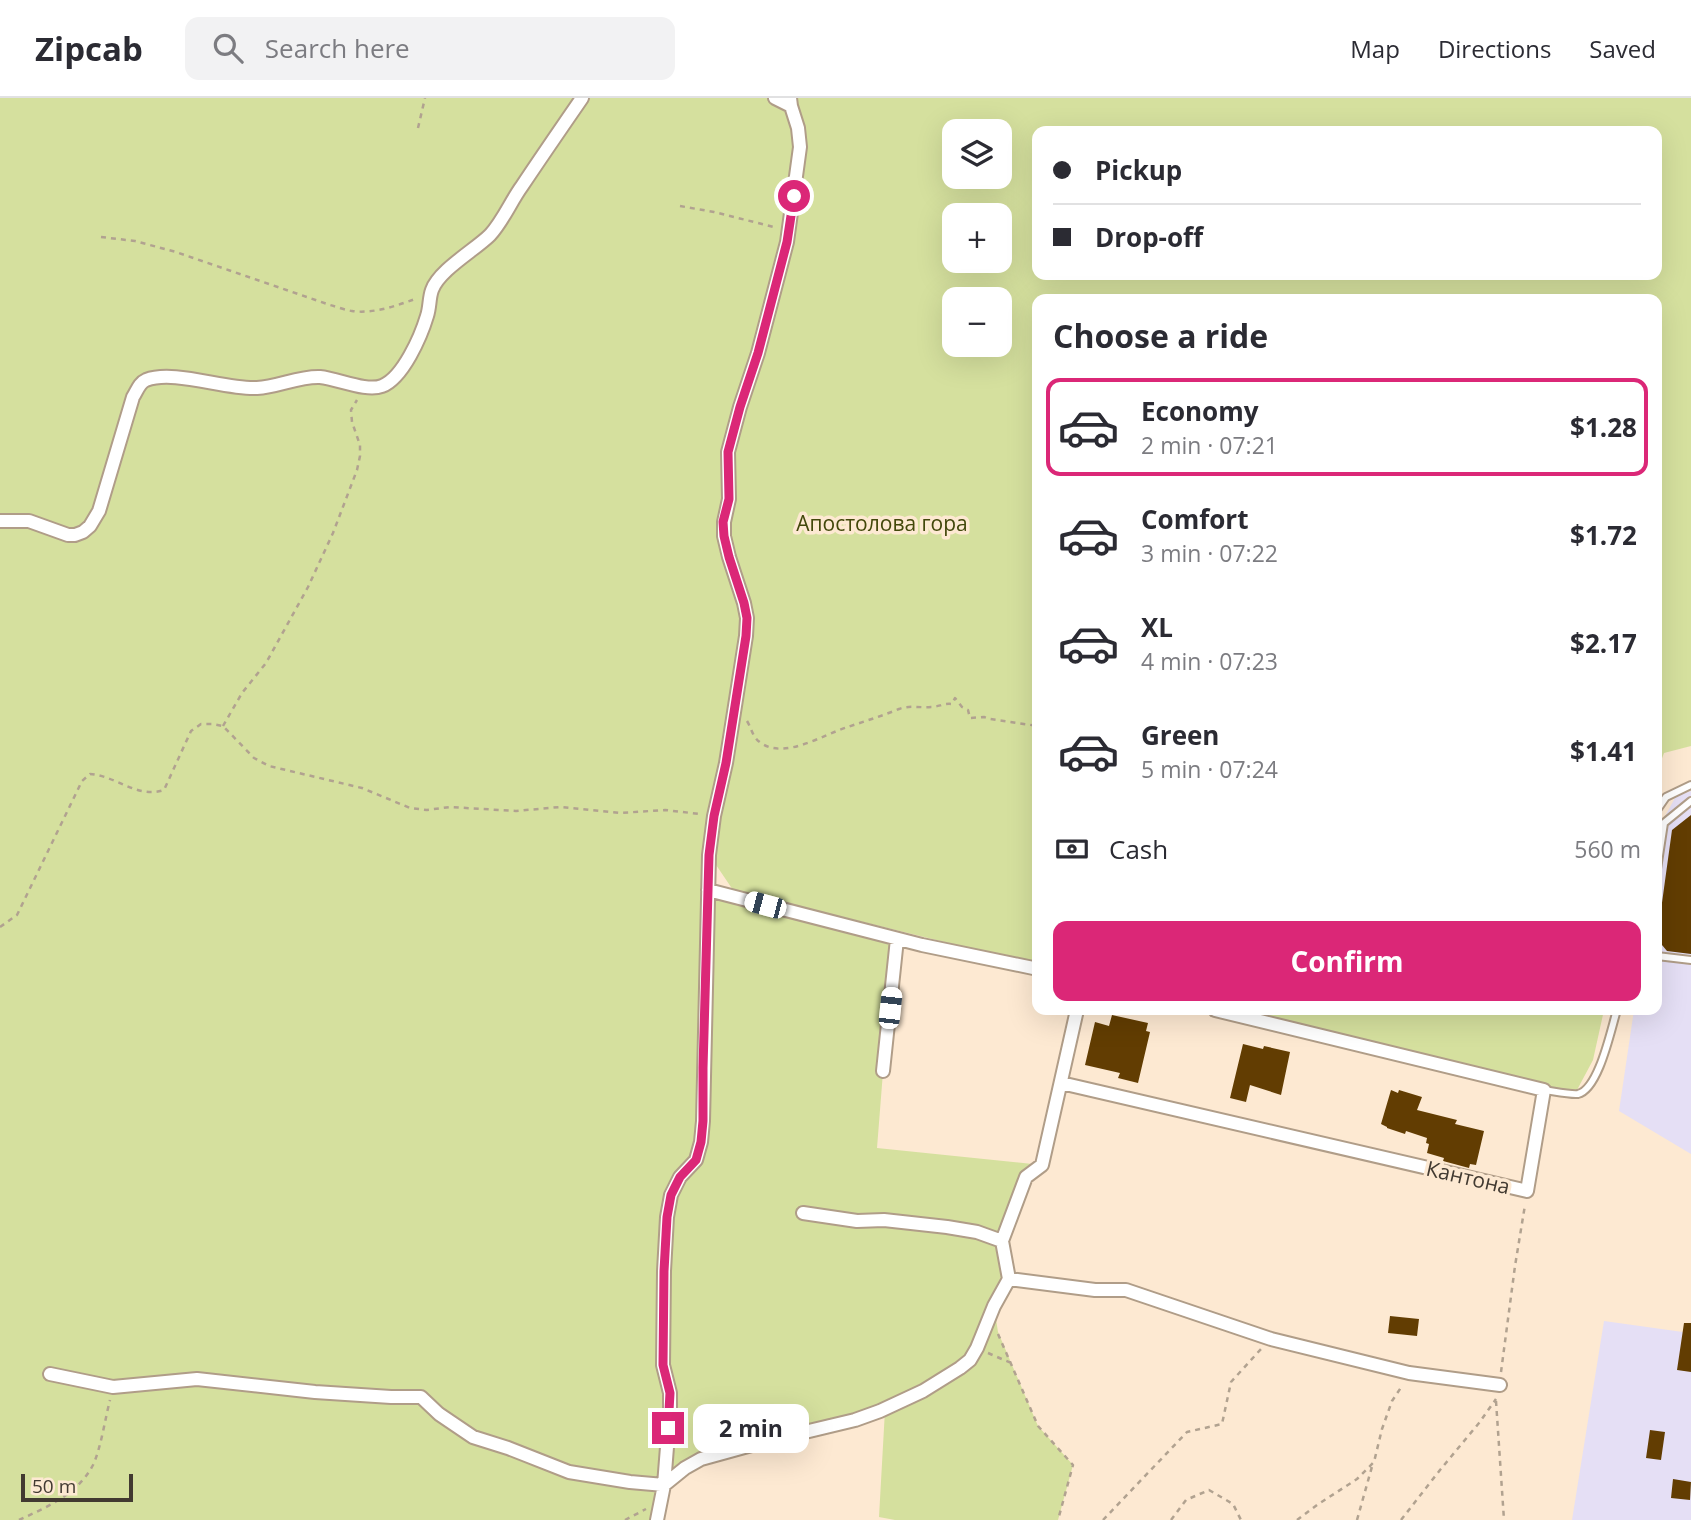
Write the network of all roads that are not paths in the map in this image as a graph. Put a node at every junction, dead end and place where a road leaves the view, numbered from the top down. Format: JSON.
{"nodes":[{"id":1,"x":582,"y":98,"type":"edge"},
{"id":2,"x":775,"y":98,"type":"edge"},
{"id":3,"x":790,"y":102,"type":"edge"},
{"id":4,"x":0,"y":521,"type":"edge"},
{"id":5,"x":1691,"y":785,"type":"edge"},
{"id":6,"x":1691,"y":801,"type":"edge"},
{"id":7,"x":1662,"y":803,"type":"edge"},
{"id":8,"x":1662,"y":836,"type":"edge"},
{"id":9,"x":708,"y":890,"type":"junction"},
{"id":10,"x":897,"y":939,"type":"junction"},
{"id":11,"x":1662,"y":957,"type":"edge"},
{"id":12,"x":1691,"y":960,"type":"edge"},
{"id":13,"x":1032,"y":968,"type":"edge"},
{"id":14,"x":1076,"y":1015,"type":"edge"},
{"id":15,"x":1235,"y":1015,"type":"edge"},
{"id":16,"x":1615,"y":1015,"type":"edge"},
{"id":17,"x":883,"y":1072,"type":"dead end"},
{"id":18,"x":1061,"y":1083,"type":"junction"},
{"id":19,"x":1544,"y":1090,"type":"junction"},
{"id":20,"x":803,"y":1213,"type":"dead end"},
{"id":21,"x":1002,"y":1241,"type":"junction"},
{"id":22,"x":1009,"y":1279,"type":"junction"},
{"id":23,"x":50,"y":1374,"type":"dead end"},
{"id":24,"x":1500,"y":1385,"type":"road end"},
{"id":25,"x":664,"y":1485,"type":"junction"},
{"id":26,"x":657,"y":1520,"type":"edge"}],
"edges":[{"from":1,"to":4,"type":"street"},
{"from":2,"to":3,"type":"street"},
{"from":3,"to":9,"type":"street"},
{"from":5,"to":7,"type":"lane"},
{"from":6,"to":8,"type":"lane"},
{"from":9,"to":10,"type":"street"},
{"from":9,"to":25,"type":"street"},
{"from":10,"to":13,"type":"street"},
{"from":10,"to":17,"type":"street"},
{"from":11,"to":12,"type":"lane"},
{"from":14,"to":18,"type":"street"},
{"from":15,"to":19,"type":"street"},
{"from":16,"to":19,"type":"lane"},
{"from":18,"to":19,"type":"street","name":"Кантона"},
{"from":18,"to":21,"type":"street"},
{"from":20,"to":21,"type":"street"},
{"from":21,"to":22,"type":"street"},
{"from":22,"to":24,"type":"street"},
{"from":22,"to":25,"type":"street"},
{"from":23,"to":25,"type":"street"},
{"from":25,"to":26,"type":"street"}]}
